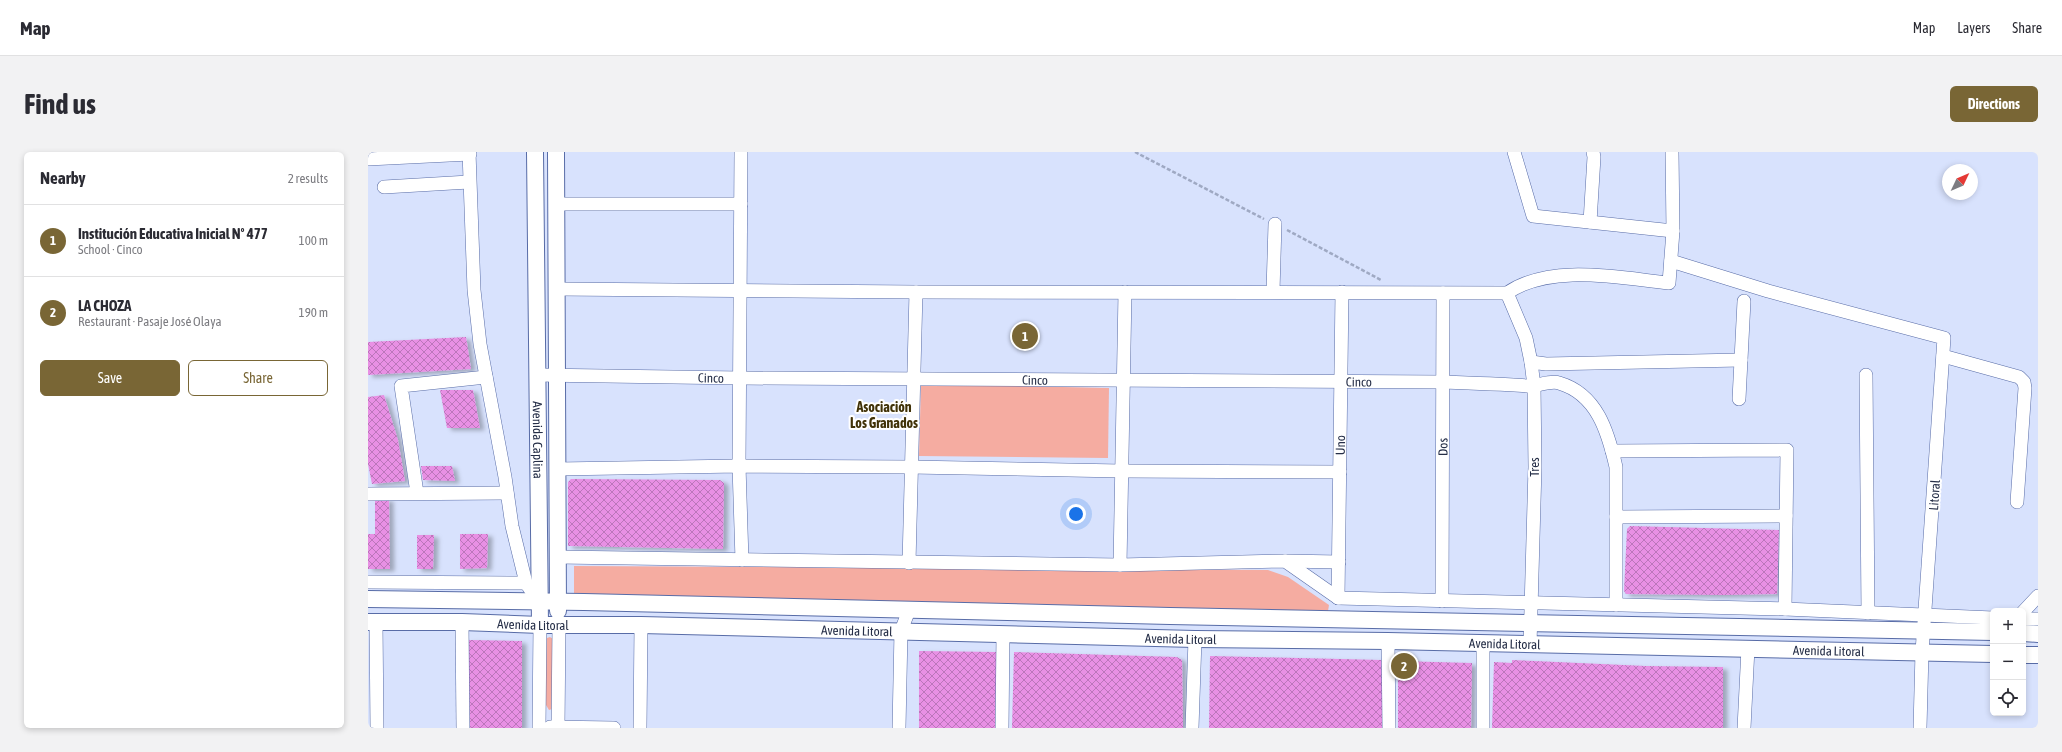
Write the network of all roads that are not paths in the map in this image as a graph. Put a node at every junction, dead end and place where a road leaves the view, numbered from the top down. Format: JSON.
{"nodes":[{"id":1,"x":535,"y":152,"type":"edge"},
{"id":2,"x":556,"y":152,"type":"edge"},
{"id":3,"x":741,"y":152,"type":"edge"},
{"id":4,"x":1514,"y":152,"type":"edge"},
{"id":5,"x":1672,"y":152,"type":"edge"},
{"id":6,"x":470,"y":153,"type":"edge"},
{"id":7,"x":1594,"y":154,"type":"edge"},
{"id":8,"x":368,"y":159,"type":"edge"},
{"id":9,"x":469,"y":182,"type":"junction"},
{"id":10,"x":384,"y":187,"type":"dead end"},
{"id":11,"x":556,"y":204,"type":"junction"},
{"id":12,"x":741,"y":204,"type":"junction"},
{"id":13,"x":1590,"y":222,"type":"junction"},
{"id":14,"x":1275,"y":224,"type":"dead end"},
{"id":15,"x":1673,"y":231,"type":"junction"},
{"id":16,"x":1671,"y":261,"type":"junction"},
{"id":17,"x":557,"y":289,"type":"junction"},
{"id":18,"x":740,"y":290,"type":"junction"},
{"id":19,"x":916,"y":292,"type":"junction"},
{"id":20,"x":1125,"y":292,"type":"junction"},
{"id":21,"x":1273,"y":292,"type":"junction"},
{"id":22,"x":1342,"y":292,"type":"junction"},
{"id":23,"x":1443,"y":293,"type":"junction"},
{"id":24,"x":1507,"y":293,"type":"junction"},
{"id":25,"x":1744,"y":301,"type":"dead end"},
{"id":26,"x":1943,"y":356,"type":"junction"},
{"id":27,"x":1740,"y":360,"type":"junction"},
{"id":28,"x":1531,"y":362,"type":"junction"},
{"id":29,"x":537,"y":375,"type":"junction"},
{"id":30,"x":557,"y":375,"type":"junction"},
{"id":31,"x":1866,"y":375,"type":"dead end"},
{"id":32,"x":486,"y":377,"type":"junction"},
{"id":33,"x":740,"y":378,"type":"junction"},
{"id":34,"x":914,"y":379,"type":"junction"},
{"id":35,"x":1124,"y":381,"type":"junction"},
{"id":36,"x":1341,"y":382,"type":"junction"},
{"id":37,"x":1443,"y":382,"type":"junction"},
{"id":38,"x":1534,"y":386,"type":"junction"},
{"id":39,"x":1739,"y":399,"type":"dead end"},
{"id":40,"x":1612,"y":451,"type":"junction"},
{"id":41,"x":739,"y":466,"type":"junction"},
{"id":42,"x":911,"y":467,"type":"junction"},
{"id":43,"x":558,"y":469,"type":"junction"},
{"id":44,"x":1121,"y":471,"type":"junction"},
{"id":45,"x":1340,"y":472,"type":"junction"},
{"id":46,"x":417,"y":493,"type":"junction"},
{"id":47,"x":507,"y":493,"type":"junction"},
{"id":48,"x":368,"y":494,"type":"edge"},
{"id":49,"x":2017,"y":502,"type":"dead end"},
{"id":50,"x":1786,"y":516,"type":"junction"},
{"id":51,"x":1616,"y":517,"type":"junction"},
{"id":52,"x":558,"y":557,"type":"junction"},
{"id":53,"x":742,"y":560,"type":"junction"},
{"id":54,"x":1285,"y":561,"type":"junction"},
{"id":55,"x":1339,"y":562,"type":"junction"},
{"id":56,"x":909,"y":563,"type":"junction"},
{"id":57,"x":1120,"y":565,"type":"junction"},
{"id":58,"x":368,"y":582,"type":"edge"},
{"id":59,"x":526,"y":583,"type":"junction"},
{"id":60,"x":2038,"y":596,"type":"edge"},
{"id":61,"x":1338,"y":598,"type":"junction"},
{"id":62,"x":368,"y":599,"type":"edge"},
{"id":63,"x":1442,"y":601,"type":"junction"},
{"id":64,"x":540,"y":602,"type":"junction"},
{"id":65,"x":558,"y":602,"type":"junction"},
{"id":66,"x":1531,"y":603,"type":"junction"},
{"id":67,"x":1616,"y":605,"type":"junction"},
{"id":68,"x":1785,"y":609,"type":"junction"},
{"id":69,"x":2026,"y":609,"type":"edge"},
{"id":70,"x":909,"y":610,"type":"junction"},
{"id":71,"x":1868,"y":613,"type":"junction"},
{"id":72,"x":1990,"y":618,"type":"edge"},
{"id":73,"x":2026,"y":619,"type":"edge"},
{"id":74,"x":2038,"y":619,"type":"edge"},
{"id":75,"x":372,"y":622,"type":"edge"},
{"id":76,"x":462,"y":622,"type":"junction"},
{"id":77,"x":1530,"y":623,"type":"junction"},
{"id":78,"x":1924,"y":623,"type":"junction"},
{"id":79,"x":540,"y":625,"type":"junction"},
{"id":80,"x":559,"y":625,"type":"junction"},
{"id":81,"x":641,"y":625,"type":"junction"},
{"id":82,"x":901,"y":631,"type":"junction"},
{"id":83,"x":1990,"y":632,"type":"edge"},
{"id":84,"x":2026,"y":633,"type":"edge"},
{"id":85,"x":1003,"y":634,"type":"junction"},
{"id":86,"x":2038,"y":634,"type":"edge"},
{"id":87,"x":1195,"y":639,"type":"junction"},
{"id":88,"x":1388,"y":641,"type":"junction"},
{"id":89,"x":1483,"y":644,"type":"junction"},
{"id":90,"x":1530,"y":645,"type":"junction"},
{"id":91,"x":1748,"y":648,"type":"junction"},
{"id":92,"x":1922,"y":652,"type":"junction"},
{"id":93,"x":1990,"y":654,"type":"edge"},
{"id":94,"x":2026,"y":654,"type":"edge"},
{"id":95,"x":2038,"y":655,"type":"edge"},
{"id":96,"x":539,"y":727,"type":"edge"},
{"id":97,"x":558,"y":727,"type":"edge"},
{"id":98,"x":377,"y":728,"type":"edge"},
{"id":99,"x":463,"y":728,"type":"edge"},
{"id":100,"x":614,"y":728,"type":"edge"},
{"id":101,"x":640,"y":728,"type":"edge"},
{"id":102,"x":899,"y":728,"type":"edge"},
{"id":103,"x":1002,"y":728,"type":"edge"},
{"id":104,"x":1192,"y":728,"type":"edge"},
{"id":105,"x":1389,"y":728,"type":"edge"},
{"id":106,"x":1483,"y":728,"type":"edge"},
{"id":107,"x":1744,"y":728,"type":"edge"},
{"id":108,"x":1920,"y":728,"type":"edge"}],
"edges":[{"from":1,"to":29,"type":"main road","name":"Avenida Caplina"},
{"from":2,"to":11,"type":"main road","name":"Avenida Caplina"},
{"from":3,"to":12,"type":"street"},
{"from":4,"to":13,"type":"street"},
{"from":5,"to":15,"type":"street"},
{"from":6,"to":8,"type":"street"},
{"from":6,"to":9,"type":"street"},
{"from":7,"to":13,"type":"street"},
{"from":9,"to":10,"type":"street"},
{"from":9,"to":32,"type":"street"},
{"from":11,"to":12,"type":"street"},
{"from":11,"to":17,"type":"main road","name":"Avenida Caplina"},
{"from":12,"to":18,"type":"street"},
{"from":13,"to":15,"type":"street"},
{"from":14,"to":21,"type":"street"},
{"from":15,"to":16,"type":"street"},
{"from":16,"to":24,"type":"street"},
{"from":16,"to":26,"type":"street","name":"Litoral"},
{"from":17,"to":18,"type":"street"},
{"from":17,"to":30,"type":"main road","name":"Avenida Caplina"},
{"from":18,"to":19,"type":"street"},
{"from":18,"to":33,"type":"street"},
{"from":19,"to":20,"type":"street"},
{"from":19,"to":34,"type":"street"},
{"from":20,"to":21,"type":"street"},
{"from":20,"to":35,"type":"street"},
{"from":21,"to":22,"type":"street"},
{"from":22,"to":23,"type":"street"},
{"from":22,"to":36,"type":"street","name":"Uno"},
{"from":23,"to":24,"type":"street"},
{"from":23,"to":37,"type":"street","name":"Dos"},
{"from":24,"to":28,"type":"street","name":"Tres"},
{"from":25,"to":27,"type":"street"},
{"from":26,"to":49,"type":"street"},
{"from":26,"to":78,"type":"street","name":"Litoral"},
{"from":27,"to":28,"type":"street"},
{"from":27,"to":39,"type":"street"},
{"from":28,"to":38,"type":"street","name":"Tres"},
{"from":29,"to":30,"type":"street","name":"Cinco"},
{"from":29,"to":64,"type":"main road","name":"Avenida Caplina"},
{"from":30,"to":33,"type":"street","name":"Cinco"},
{"from":30,"to":43,"type":"main road","name":"Avenida Caplina"},
{"from":31,"to":71,"type":"street"},
{"from":32,"to":46,"type":"street"},
{"from":32,"to":47,"type":"street"},
{"from":33,"to":34,"type":"street","name":"Cinco"},
{"from":33,"to":41,"type":"street"},
{"from":34,"to":35,"type":"street","name":"Cinco"},
{"from":34,"to":42,"type":"street"},
{"from":35,"to":36,"type":"street","name":"Cinco"},
{"from":35,"to":44,"type":"street"},
{"from":36,"to":37,"type":"street","name":"Cinco"},
{"from":36,"to":45,"type":"street","name":"Uno"},
{"from":37,"to":38,"type":"street","name":"Cinco"},
{"from":37,"to":63,"type":"street","name":"Dos"},
{"from":38,"to":40,"type":"street","name":"Cinco"},
{"from":38,"to":66,"type":"street","name":"Tres"},
{"from":40,"to":50,"type":"street"},
{"from":40,"to":51,"type":"street","name":"Cinco"},
{"from":41,"to":42,"type":"street"},
{"from":41,"to":43,"type":"street"},
{"from":41,"to":53,"type":"street"},
{"from":42,"to":44,"type":"street"},
{"from":42,"to":56,"type":"street"},
{"from":43,"to":52,"type":"main road","name":"Avenida Caplina"},
{"from":44,"to":45,"type":"street"},
{"from":44,"to":57,"type":"street"},
{"from":45,"to":55,"type":"street","name":"Uno"},
{"from":46,"to":47,"type":"street"},
{"from":46,"to":48,"type":"street"},
{"from":47,"to":59,"type":"street"},
{"from":50,"to":51,"type":"street"},
{"from":50,"to":68,"type":"street"},
{"from":51,"to":67,"type":"street","name":"Cinco"},
{"from":52,"to":53,"type":"street"},
{"from":52,"to":65,"type":"main road","name":"Avenida Caplina"},
{"from":53,"to":56,"type":"street"},
{"from":54,"to":55,"type":"street"},
{"from":54,"to":57,"type":"street"},
{"from":54,"to":61,"type":"street"},
{"from":55,"to":61,"type":"street","name":"Uno"},
{"from":56,"to":57,"type":"street"},
{"from":58,"to":59,"type":"street"},
{"from":59,"to":64,"type":"street"},
{"from":60,"to":69,"type":"street"},
{"from":61,"to":63,"type":"street","name":"Avenida Litoral"},
{"from":62,"to":64,"type":"main road","name":"Avenida Litoral"},
{"from":63,"to":66,"type":"street","name":"Avenida Litoral"},
{"from":64,"to":65,"type":"main road","name":"Avenida Litoral"},
{"from":64,"to":79,"type":"main road","name":"Avenida Caplina"},
{"from":65,"to":70,"type":"main road","name":"Avenida Litoral"},
{"from":65,"to":80,"type":"main road","name":"Avenida Caplina"},
{"from":66,"to":67,"type":"street","name":"Avenida Litoral"},
{"from":66,"to":77,"type":"street","name":"Tres"},
{"from":67,"to":68,"type":"street","name":"Avenida Litoral"},
{"from":68,"to":71,"type":"street","name":"Avenida Litoral"},
{"from":70,"to":77,"type":"main road","name":"Avenida Litoral"},
{"from":70,"to":82,"type":"street"},
{"from":71,"to":78,"type":"street","name":"Avenida Litoral"},
{"from":72,"to":78,"type":"street","name":"Avenida Litoral"},
{"from":73,"to":74,"type":"street"},
{"from":75,"to":76,"type":"main road","name":"Avenida Litoral"},
{"from":75,"to":98,"type":"street"},
{"from":76,"to":79,"type":"main road","name":"Avenida Litoral"},
{"from":76,"to":99,"type":"street"},
{"from":77,"to":78,"type":"main road","name":"Avenida Litoral"},
{"from":77,"to":90,"type":"street","name":"Tres"},
{"from":78,"to":83,"type":"main road","name":"Avenida Litoral"},
{"from":78,"to":92,"type":"street","name":"Litoral"},
{"from":79,"to":80,"type":"main road","name":"Avenida Litoral"},
{"from":79,"to":96,"type":"street","name":"Avenida Caplina"},
{"from":80,"to":81,"type":"main road","name":"Avenida Litoral"},
{"from":80,"to":97,"type":"street","name":"Avenida Caplina"},
{"from":81,"to":82,"type":"main road","name":"Avenida Litoral"},
{"from":81,"to":101,"type":"street"},
{"from":82,"to":85,"type":"main road","name":"Avenida Litoral"},
{"from":82,"to":102,"type":"street"},
{"from":84,"to":86,"type":"main road"},
{"from":85,"to":87,"type":"main road","name":"Avenida Litoral"},
{"from":85,"to":103,"type":"street"},
{"from":87,"to":88,"type":"main road","name":"Avenida Litoral"},
{"from":87,"to":104,"type":"street"},
{"from":88,"to":89,"type":"main road","name":"Avenida Litoral"},
{"from":88,"to":105,"type":"street"},
{"from":89,"to":90,"type":"main road","name":"Avenida Litoral"},
{"from":89,"to":106,"type":"street"},
{"from":90,"to":91,"type":"main road","name":"Avenida Litoral"},
{"from":91,"to":92,"type":"main road","name":"Avenida Litoral"},
{"from":91,"to":107,"type":"street"},
{"from":92,"to":93,"type":"main road","name":"Avenida Litoral"},
{"from":92,"to":108,"type":"street","name":"Litoral"},
{"from":94,"to":95,"type":"main road"},
{"from":96,"to":97,"type":"street"},
{"from":97,"to":100,"type":"street"}]}
